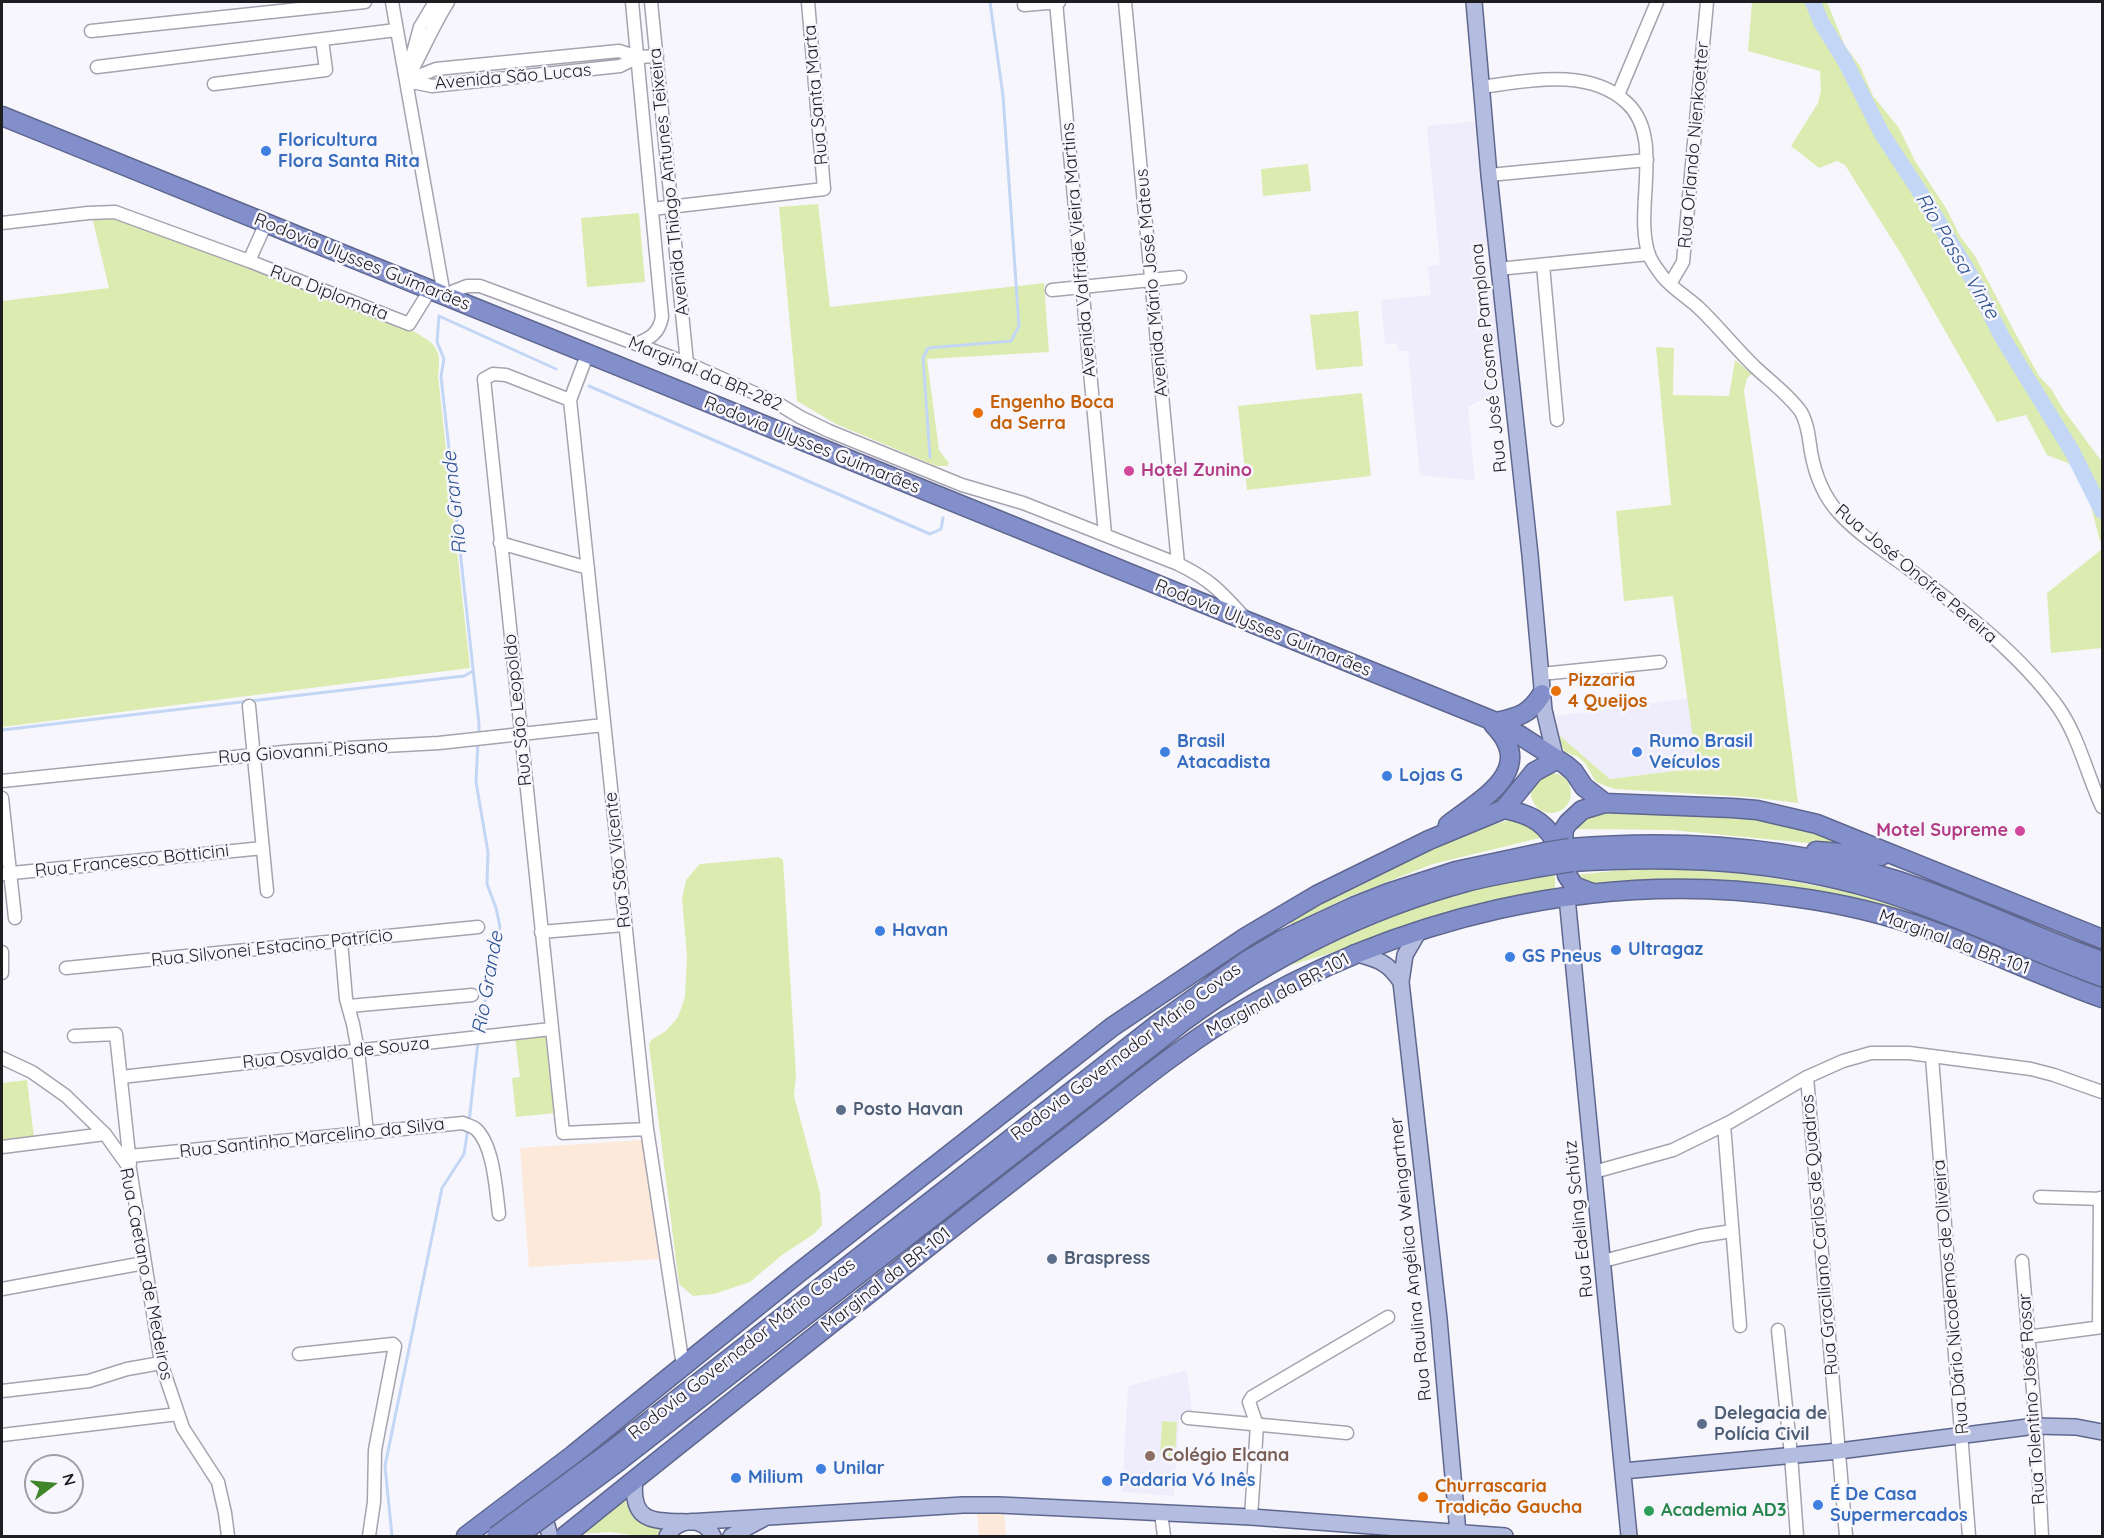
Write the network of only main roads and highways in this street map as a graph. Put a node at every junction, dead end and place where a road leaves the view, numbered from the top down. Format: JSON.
{"nodes":[{"id":1,"x":1474,"y":2,"type":"edge"},
{"id":2,"x":2,"y":116,"type":"edge"},
{"id":3,"x":1543,"y":702,"type":"junction"},
{"id":4,"x":1492,"y":720,"type":"junction"},
{"id":5,"x":1534,"y":745,"type":"junction"},
{"id":6,"x":1556,"y":760,"type":"junction"},
{"id":7,"x":1527,"y":778,"type":"junction"},
{"id":8,"x":1578,"y":779,"type":"junction"},
{"id":9,"x":1605,"y":803,"type":"junction"},
{"id":10,"x":1504,"y":809,"type":"junction"},
{"id":11,"x":1429,"y":840,"type":"junction"},
{"id":12,"x":1689,"y":845,"type":"junction"},
{"id":13,"x":1558,"y":854,"type":"junction"},
{"id":14,"x":1904,"y":858,"type":"junction"},
{"id":15,"x":1877,"y":890,"type":"junction"},
{"id":16,"x":1592,"y":893,"type":"junction"},
{"id":17,"x":1567,"y":897,"type":"junction"},
{"id":18,"x":1540,"y":900,"type":"junction"},
{"id":19,"x":1419,"y":931,"type":"junction"},
{"id":20,"x":2103,"y":939,"type":"edge"},
{"id":21,"x":1300,"y":948,"type":"junction"},
{"id":22,"x":1981,"y":949,"type":"junction"},
{"id":23,"x":1354,"y":953,"type":"junction"},
{"id":24,"x":2103,"y":961,"type":"edge"},
{"id":25,"x":2103,"y":977,"type":"edge"},
{"id":26,"x":1401,"y":982,"type":"junction"},
{"id":27,"x":1208,"y":987,"type":"junction"},
{"id":28,"x":2103,"y":999,"type":"edge"},
{"id":29,"x":1069,"y":1062,"type":"junction"},
{"id":30,"x":1142,"y":1080,"type":"junction"},
{"id":31,"x":918,"y":1180,"type":"junction"},
{"id":32,"x":805,"y":1299,"type":"junction"},
{"id":33,"x":2103,"y":1432,"type":"edge"},
{"id":34,"x":573,"y":1455,"type":"junction"},
{"id":35,"x":615,"y":1456,"type":"junction"},
{"id":36,"x":1623,"y":1471,"type":"junction"},
{"id":37,"x":635,"y":1479,"type":"junction"},
{"id":38,"x":510,"y":1503,"type":"junction"},
{"id":39,"x":606,"y":1503,"type":"junction"},
{"id":40,"x":769,"y":1516,"type":"junction"},
{"id":41,"x":688,"y":1522,"type":"junction"},
{"id":42,"x":1367,"y":1532,"type":"edge"},
{"id":43,"x":1458,"y":1533,"type":"junction"},
{"id":44,"x":1435,"y":1534,"type":"edge"},
{"id":45,"x":466,"y":1536,"type":"edge"},
{"id":46,"x":496,"y":1536,"type":"edge"},
{"id":47,"x":518,"y":1536,"type":"edge"},
{"id":48,"x":550,"y":1536,"type":"edge"},
{"id":49,"x":565,"y":1536,"type":"edge"},
{"id":50,"x":667,"y":1536,"type":"edge"},
{"id":51,"x":713,"y":1536,"type":"edge"},
{"id":52,"x":731,"y":1536,"type":"edge"},
{"id":53,"x":1505,"y":1536,"type":"edge"},
{"id":54,"x":1629,"y":1536,"type":"edge"}],
"edges":[{"from":1,"to":3,"type":"main road","name":"Rua José Cosme Pamplona"},
{"from":2,"to":4,"type":"highway","name":"Rodovia Ulysses Guimarães"},
{"from":3,"to":4,"type":"highway"},
{"from":3,"to":5,"type":"main road","name":"Rua José Cosme Pamplona"},
{"from":3,"to":6,"type":"main road","name":"Rua José Cosme Pamplona"},
{"from":4,"to":5,"type":"highway","name":"Rodovia Ulysses Guimarães"},
{"from":4,"to":11,"type":"highway"},
{"from":5,"to":6,"type":"highway","name":"Rodovia Ulysses Guimarães"},
{"from":5,"to":7,"type":"highway"},
{"from":6,"to":7,"type":"highway"},
{"from":6,"to":8,"type":"highway","name":"Rodovia Ulysses Guimarães"},
{"from":7,"to":10,"type":"highway"},
{"from":8,"to":9,"type":"highway","name":"Rodovia Ulysses Guimarães"},
{"from":8,"to":13,"type":"highway"},
{"from":9,"to":14,"type":"highway"},
{"from":9,"to":16,"type":"highway"},
{"from":10,"to":11,"type":"highway"},
{"from":10,"to":13,"type":"highway"},
{"from":11,"to":29,"type":"highway"},
{"from":12,"to":13,"type":"highway","name":"Rodovia Governador Mário Covas"},
{"from":12,"to":14,"type":"highway"},
{"from":12,"to":24,"type":"highway","name":"Rodovia Governador Mário Covas"},
{"from":13,"to":15,"type":"highway","name":"Rodovia Governador Mário Covas"},
{"from":13,"to":18,"type":"highway"},
{"from":13,"to":21,"type":"highway","name":"Rodovia Governador Mário Covas"},
{"from":13,"to":27,"type":"highway","name":"Rodovia Governador Mário Covas"},
{"from":14,"to":20,"type":"highway"},
{"from":15,"to":22,"type":"highway"},
{"from":15,"to":25,"type":"highway","name":"Rodovia Governador Mário Covas"},
{"from":16,"to":17,"type":"highway","name":"Marginal da BR-101"},
{"from":16,"to":22,"type":"highway","name":"Marginal da BR-101"},
{"from":17,"to":18,"type":"highway","name":"Marginal da BR-101"},
{"from":17,"to":36,"type":"main road","name":"Rua Edeling Schütz"},
{"from":18,"to":19,"type":"highway","name":"Marginal da BR-101"},
{"from":19,"to":23,"type":"highway","name":"Marginal da BR-101"},
{"from":19,"to":26,"type":"main road","name":"Rua Raulina Angélica Weingartner"},
{"from":21,"to":30,"type":"highway"},
{"from":21,"to":35,"type":"highway","name":"Rodovia Governador Mário Covas"},
{"from":22,"to":28,"type":"highway","name":"Marginal da BR-101"},
{"from":23,"to":26,"type":"main road"},
{"from":23,"to":30,"type":"highway","name":"Marginal da BR-101"},
{"from":26,"to":43,"type":"main road","name":"Rua Raulina Angélica Weingartner"},
{"from":27,"to":29,"type":"highway"},
{"from":27,"to":32,"type":"highway","name":"Rodovia Governador Mário Covas"},
{"from":29,"to":31,"type":"highway"},
{"from":30,"to":37,"type":"highway","name":"Marginal da BR-101"},
{"from":31,"to":32,"type":"highway"},
{"from":31,"to":34,"type":"highway"},
{"from":32,"to":35,"type":"highway","name":"Rodovia Governador Mário Covas"},
{"from":33,"to":36,"type":"main road"},
{"from":34,"to":38,"type":"highway"},
{"from":34,"to":39,"type":"highway"},
{"from":35,"to":46,"type":"highway","name":"Rodovia Governador Mário Covas","bridge":true},
{"from":35,"to":47,"type":"highway","name":"Rodovia Governador Mário Covas","bridge":true},
{"from":36,"to":54,"type":"main road","name":"Rua Edeling Schütz"},
{"from":37,"to":39,"type":"highway","name":"Marginal da BR-101"},
{"from":37,"to":41,"type":"main road"},
{"from":38,"to":45,"type":"highway"},
{"from":38,"to":48,"type":"main road"},
{"from":39,"to":49,"type":"highway","name":"Marginal da BR-101"},
{"from":40,"to":41,"type":"main road"},
{"from":40,"to":42,"type":"main road"},
{"from":40,"to":52,"type":"main road"},
{"from":41,"to":50,"type":"main road"},
{"from":41,"to":51,"type":"main road"},
{"from":42,"to":44,"type":"main road"},
{"from":43,"to":44,"type":"main road"},
{"from":43,"to":53,"type":"main road"}]}
